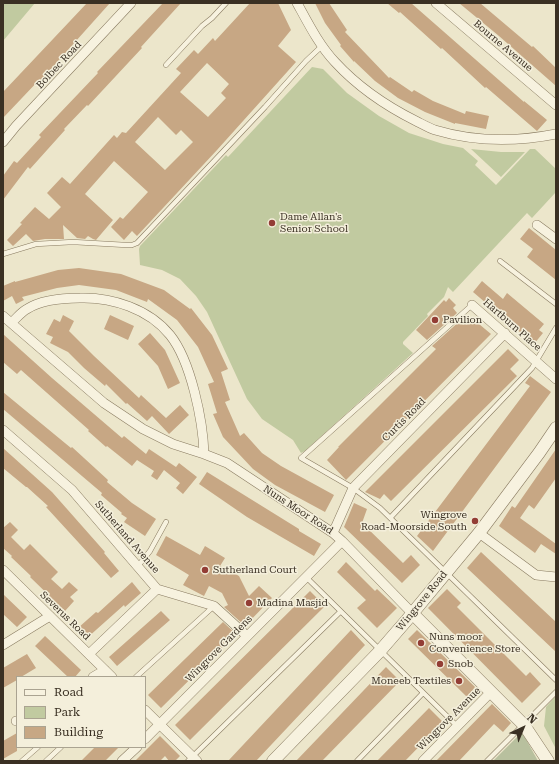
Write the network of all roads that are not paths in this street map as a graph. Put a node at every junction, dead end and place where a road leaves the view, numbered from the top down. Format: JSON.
{"nodes":[{"id":1,"x":131,"y":3,"type":"edge"},
{"id":2,"x":226,"y":3,"type":"edge"},
{"id":3,"x":297,"y":3,"type":"edge"},
{"id":4,"x":436,"y":3,"type":"edge"},
{"id":5,"x":322,"y":46,"type":"junction"},
{"id":6,"x":166,"y":65,"type":"dead end"},
{"id":7,"x":556,"y":105,"type":"edge"},
{"id":8,"x":556,"y":134,"type":"edge"},
{"id":9,"x":3,"y":142,"type":"edge"},
{"id":10,"x":537,"y":224,"type":"dead end"},
{"id":11,"x":556,"y":239,"type":"edge"},
{"id":12,"x":3,"y":254,"type":"edge"},
{"id":13,"x":500,"y":261,"type":"dead end"},
{"id":14,"x":472,"y":304,"type":"joint"},
{"id":15,"x":556,"y":304,"type":"edge"},
{"id":16,"x":3,"y":316,"type":"edge"},
{"id":17,"x":12,"y":323,"type":"junction"},
{"id":18,"x":556,"y":328,"type":"edge"},
{"id":19,"x":506,"y":333,"type":"junction"},
{"id":20,"x":536,"y":361,"type":"junction"},
{"id":21,"x":556,"y":378,"type":"edge"},
{"id":22,"x":556,"y":428,"type":"edge"},
{"id":23,"x":3,"y":430,"type":"edge"},
{"id":24,"x":204,"y":454,"type":"junction"},
{"id":25,"x":352,"y":488,"type":"junction"},
{"id":26,"x":391,"y":517,"type":"junction"},
{"id":27,"x":166,"y":522,"type":"dead end"},
{"id":28,"x":333,"y":533,"type":"junction"},
{"id":29,"x":479,"y":533,"type":"junction"},
{"id":30,"x":342,"y":541,"type":"junction"},
{"id":31,"x":138,"y":566,"type":"junction"},
{"id":32,"x":3,"y":570,"type":"edge"},
{"id":33,"x":446,"y":571,"type":"junction"},
{"id":34,"x":556,"y":577,"type":"edge"},
{"id":35,"x":306,"y":578,"type":"junction"},
{"id":36,"x":157,"y":589,"type":"junction"},
{"id":37,"x":214,"y":606,"type":"junction"},
{"id":38,"x":340,"y":612,"type":"junction"},
{"id":39,"x":412,"y":613,"type":"junction"},
{"id":40,"x":50,"y":616,"type":"junction"},
{"id":41,"x":247,"y":636,"type":"junction"},
{"id":42,"x":3,"y":645,"type":"edge"},
{"id":43,"x":380,"y":651,"type":"junction"},
{"id":44,"x":89,"y":654,"type":"junction"},
{"id":45,"x":108,"y":674,"type":"edge"},
{"id":46,"x":98,"y":676,"type":"edge"},
{"id":47,"x":137,"y":676,"type":"edge"},
{"id":48,"x":556,"y":680,"type":"edge"},
{"id":49,"x":491,"y":692,"type":"junction"},
{"id":50,"x":556,"y":692,"type":"edge"},
{"id":51,"x":423,"y":693,"type":"junction"},
{"id":52,"x":146,"y":711,"type":"edge"},
{"id":53,"x":160,"y":724,"type":"junction"},
{"id":54,"x":524,"y":725,"type":"junction"},
{"id":55,"x":458,"y":726,"type":"junction"},
{"id":56,"x":146,"y":738,"type":"edge"},
{"id":57,"x":37,"y":748,"type":"edge"},
{"id":58,"x":60,"y":748,"type":"edge"},
{"id":59,"x":136,"y":748,"type":"edge"},
{"id":60,"x":193,"y":759,"type":"edge"},
{"id":61,"x":22,"y":761,"type":"edge"},
{"id":62,"x":46,"y":761,"type":"edge"},
{"id":63,"x":122,"y":761,"type":"edge"},
{"id":64,"x":273,"y":761,"type":"edge"},
{"id":65,"x":356,"y":761,"type":"edge"},
{"id":66,"x":423,"y":761,"type":"edge"},
{"id":67,"x":487,"y":761,"type":"edge"},
{"id":68,"x":548,"y":761,"type":"edge"}],
"edges":[{"from":1,"to":9,"type":"street","name":"Bolbec Road"},
{"from":2,"to":6,"type":"lane"},
{"from":3,"to":5,"type":"street"},
{"from":4,"to":7,"type":"street","name":"Bourne Avenue"},
{"from":5,"to":8,"type":"street"},
{"from":5,"to":12,"type":"lane"},
{"from":10,"to":11,"type":"street"},
{"from":13,"to":15,"type":"lane"},
{"from":14,"to":19,"type":"street","name":"Hartburn Place"},
{"from":14,"to":25,"type":"lane"},
{"from":16,"to":17,"type":"street","name":"Nuns Moor Road"},
{"from":17,"to":24,"type":"street","name":"Nuns Moor Road"},
{"from":17,"to":24,"type":"street"},
{"from":18,"to":20,"type":"lane"},
{"from":19,"to":20,"type":"street","name":"Hartburn Place"},
{"from":19,"to":25,"type":"street","name":"Curtis Road"},
{"from":20,"to":21,"type":"street","name":"Hartburn Place"},
{"from":20,"to":26,"type":"lane"},
{"from":22,"to":29,"type":"street","name":"Wingrove Road"},
{"from":23,"to":31,"type":"street","name":"Sutherland Avenue"},
{"from":24,"to":28,"type":"street","name":"Nuns Moor Road"},
{"from":25,"to":26,"type":"lane"},
{"from":25,"to":28,"type":"street","name":"Curtis Road"},
{"from":26,"to":33,"type":"lane"},
{"from":27,"to":31,"type":"lane"},
{"from":28,"to":30,"type":"street","name":"Nuns Moor Road"},
{"from":29,"to":33,"type":"street","name":"Wingrove Road"},
{"from":29,"to":34,"type":"street"},
{"from":30,"to":35,"type":"street","name":"Wingrove Gardens"},
{"from":30,"to":39,"type":"street","name":"Nuns Moor Road"},
{"from":31,"to":36,"type":"street","name":"Sutherland Avenue"},
{"from":32,"to":40,"type":"street","name":"Severus Road"},
{"from":33,"to":39,"type":"street","name":"Wingrove Road"},
{"from":33,"to":48,"type":"lane"},
{"from":35,"to":38,"type":"lane"},
{"from":35,"to":41,"type":"street","name":"Wingrove Gardens"},
{"from":36,"to":37,"type":"street","name":"Sutherland Avenue"},
{"from":36,"to":44,"type":"street"},
{"from":37,"to":41,"type":"street","name":"Sutherland Avenue"},
{"from":37,"to":47,"type":"lane"},
{"from":38,"to":43,"type":"lane"},
{"from":38,"to":60,"type":"lane"},
{"from":39,"to":43,"type":"street","name":"Wingrove Road"},
{"from":39,"to":49,"type":"street","name":"Nuns Moor Road"},
{"from":40,"to":42,"type":"street"},
{"from":40,"to":44,"type":"street","name":"Severus Road"},
{"from":41,"to":53,"type":"street","name":"Wingrove Gardens"},
{"from":43,"to":51,"type":"lane"},
{"from":43,"to":64,"type":"street","name":"Wingrove Road"},
{"from":44,"to":45,"type":"street","name":"Severus Road"},
{"from":45,"to":46,"type":"street"},
{"from":49,"to":54,"type":"street","name":"Nuns Moor Road"},
{"from":49,"to":55,"type":"street","name":"Wingrove Avenue"},
{"from":50,"to":54,"type":"lane"},
{"from":51,"to":55,"type":"lane"},
{"from":51,"to":65,"type":"lane"},
{"from":52,"to":53,"type":"street"},
{"from":53,"to":56,"type":"street","name":"Wingrove Gardens"},
{"from":53,"to":60,"type":"street"},
{"from":54,"to":67,"type":"lane"},
{"from":54,"to":68,"type":"street","name":"Nuns Moor Road"},
{"from":55,"to":66,"type":"street","name":"Wingrove Avenue"},
{"from":57,"to":61,"type":"lane"},
{"from":58,"to":62,"type":"lane"},
{"from":59,"to":63,"type":"street"}]}
